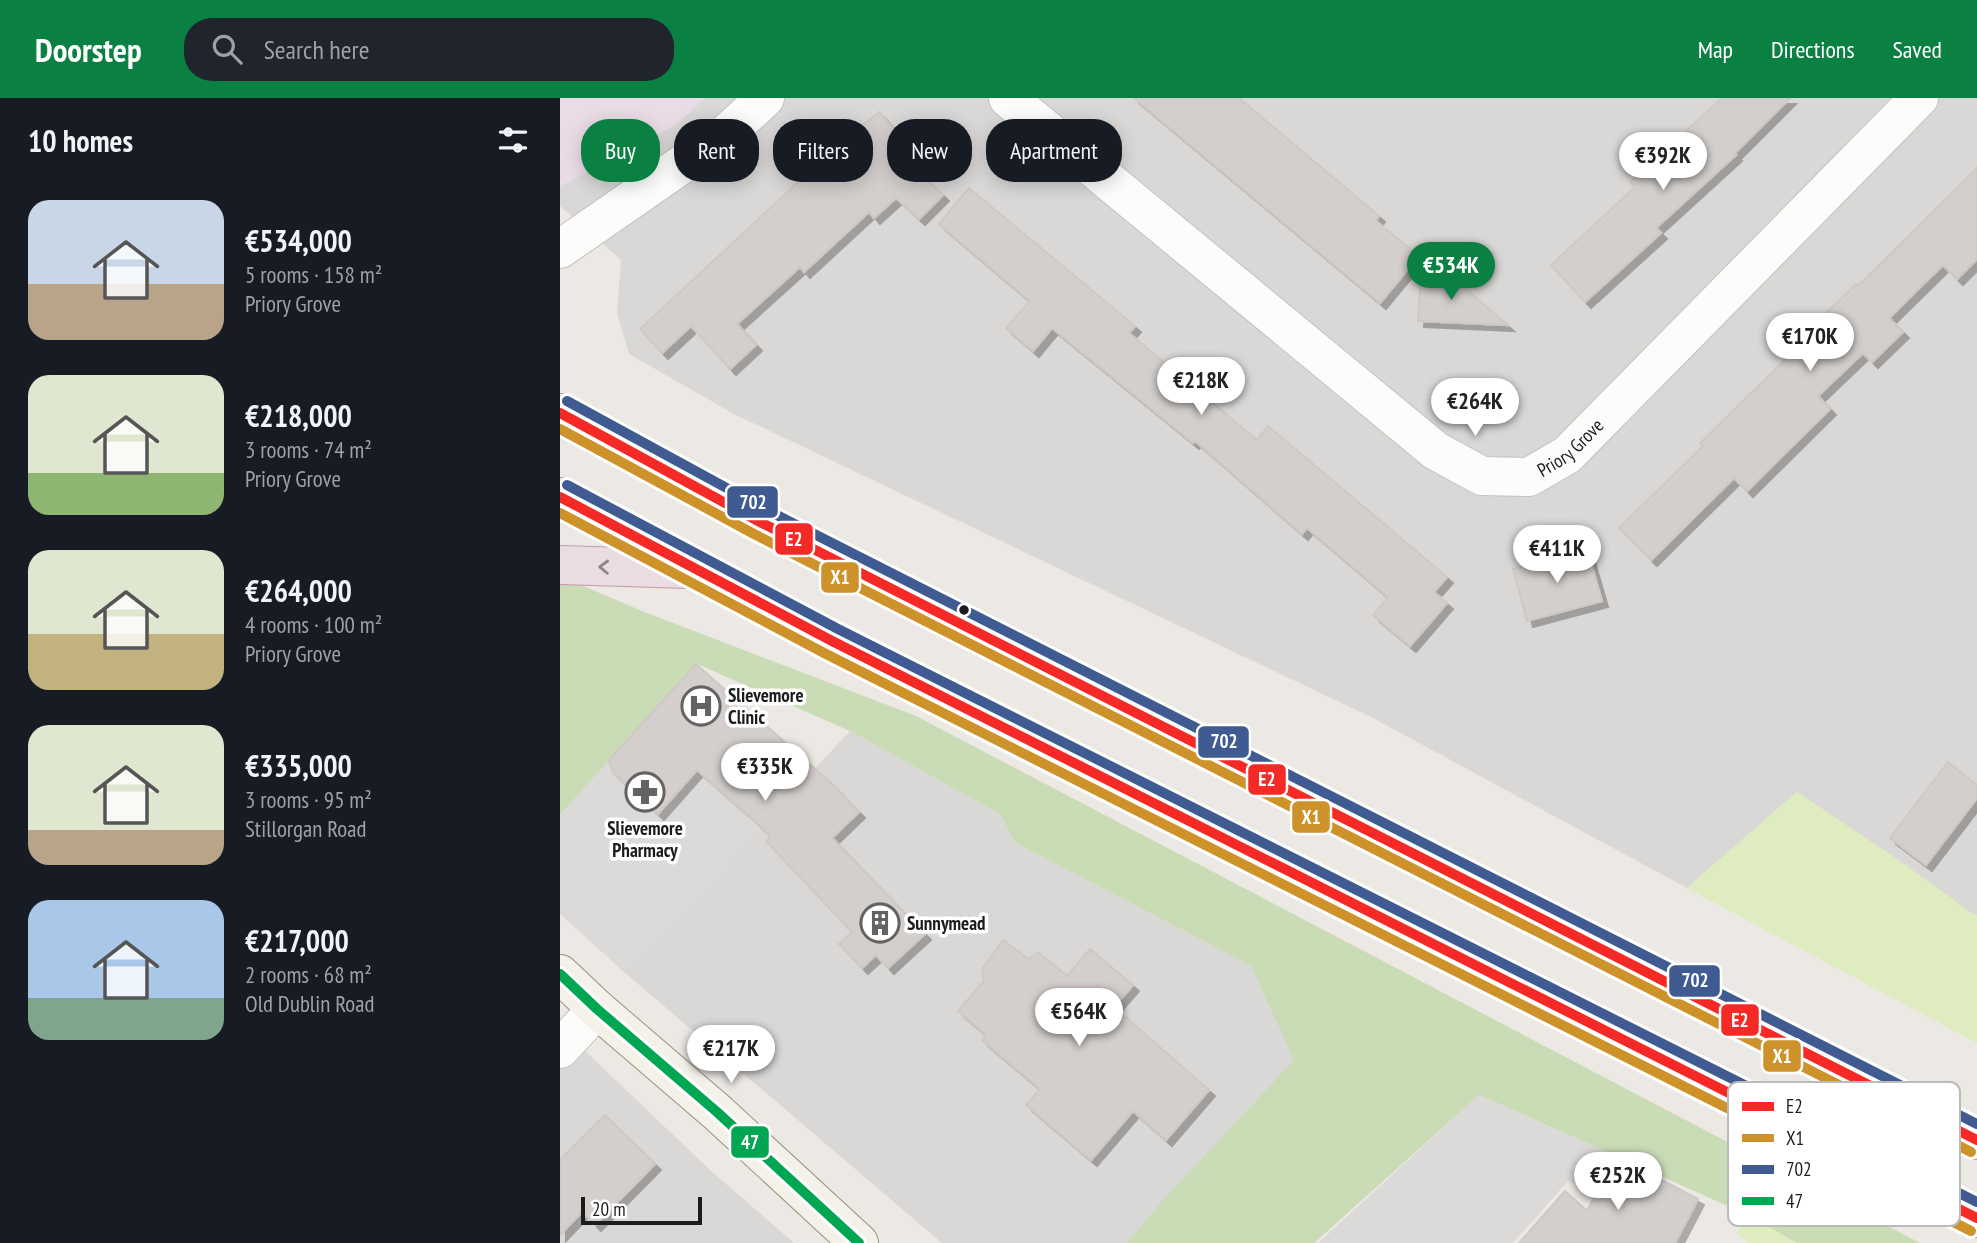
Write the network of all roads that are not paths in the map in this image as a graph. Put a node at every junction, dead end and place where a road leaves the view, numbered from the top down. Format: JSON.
{"nodes":[{"id":1,"x":765,"y":98,"type":"edge"},
{"id":2,"x":1007,"y":98,"type":"edge"},
{"id":3,"x":1919,"y":98,"type":"edge"},
{"id":4,"x":572,"y":241,"type":"edge"},
{"id":5,"x":560,"y":269,"type":"edge"},
{"id":6,"x":560,"y":413,"type":"edge"},
{"id":7,"x":560,"y":497,"type":"edge"},
{"id":8,"x":560,"y":565,"type":"edge"},
{"id":9,"x":697,"y":570,"type":"junction"},
{"id":10,"x":560,"y":974,"type":"edge"},
{"id":11,"x":597,"y":1009,"type":"junction"},
{"id":12,"x":560,"y":1049,"type":"edge"},
{"id":13,"x":1863,"y":1082,"type":"edge"},
{"id":14,"x":1728,"y":1093,"type":"edge"},
{"id":15,"x":1960,"y":1131,"type":"edge"},
{"id":16,"x":1977,"y":1140,"type":"edge"},
{"id":17,"x":1960,"y":1210,"type":"edge"},
{"id":18,"x":1977,"y":1219,"type":"edge"},
{"id":19,"x":859,"y":1243,"type":"edge"}],
"edges":[{"from":1,"to":4,"type":"street"},
{"from":2,"to":3,"type":"street","name":"Priory Grove"},
{"from":4,"to":5,"type":"street"},
{"from":6,"to":13,"type":"highway"},
{"from":7,"to":9,"type":"highway"},
{"from":9,"to":8,"type":"highway","one_way":true},
{"from":9,"to":14,"type":"highway"},
{"from":10,"to":11,"type":"street"},
{"from":11,"to":12,"type":"street"},
{"from":11,"to":19,"type":"street"},
{"from":15,"to":16,"type":"highway"},
{"from":17,"to":18,"type":"highway"}]}
